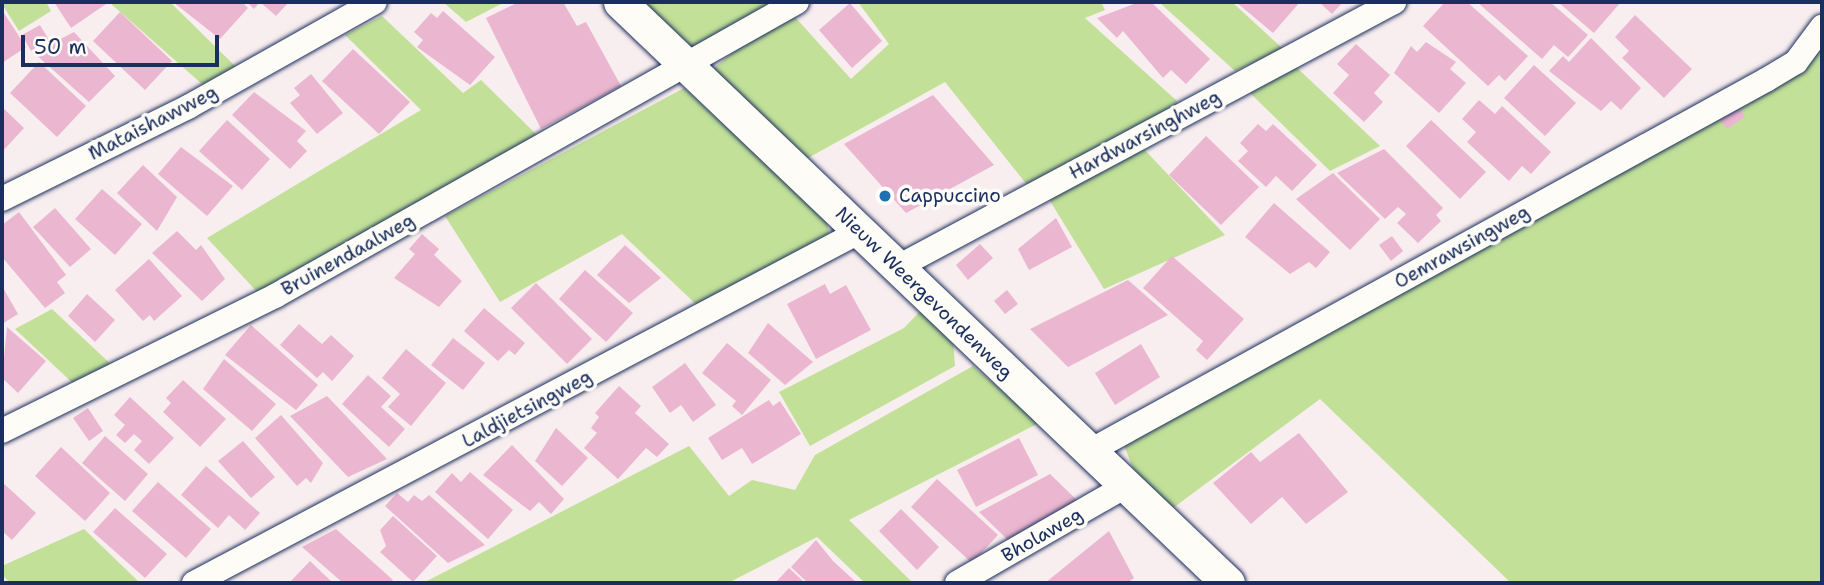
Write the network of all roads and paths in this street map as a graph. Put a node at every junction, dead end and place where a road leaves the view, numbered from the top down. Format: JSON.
{"nodes":[{"id":1,"x":375,"y":2,"type":"edge"},
{"id":2,"x":620,"y":2,"type":"edge"},
{"id":3,"x":797,"y":2,"type":"edge"},
{"id":4,"x":1394,"y":2,"type":"edge"},
{"id":5,"x":1822,"y":27,"type":"edge"},
{"id":6,"x":689,"y":66,"type":"junction"},
{"id":7,"x":2,"y":199,"type":"edge"},
{"id":8,"x":859,"y":232,"type":"junction"},
{"id":9,"x":896,"y":268,"type":"junction"},
{"id":10,"x":2,"y":432,"type":"edge"},
{"id":11,"x":1090,"y":451,"type":"junction"},
{"id":12,"x":1126,"y":486,"type":"junction"},
{"id":13,"x":194,"y":583,"type":"edge"},
{"id":14,"x":957,"y":583,"type":"edge"},
{"id":15,"x":1228,"y":583,"type":"edge"}],
"edges":[{"from":1,"to":7,"type":"street","name":"Mataishawweg"},
{"from":2,"to":6,"type":"street","name":"Nieuw Weergevondenweg"},
{"from":3,"to":6,"type":"street","name":"Bruinendaalweg"},
{"from":4,"to":9,"type":"street","name":"Hardwarsinghweg"},
{"from":5,"to":11,"type":"street","name":"Oemrawsingweg"},
{"from":6,"to":8,"type":"street","name":"Nieuw Weergevondenweg"},
{"from":6,"to":10,"type":"street","name":"Bruinendaalweg"},
{"from":8,"to":9,"type":"street","name":"Nieuw Weergevondenweg"},
{"from":8,"to":13,"type":"street","name":"Laldjietsingweg"},
{"from":9,"to":11,"type":"street","name":"Nieuw Weergevondenweg"},
{"from":11,"to":12,"type":"street","name":"Nieuw Weergevondenweg"},
{"from":12,"to":14,"type":"street","name":"Bholaweg"},
{"from":12,"to":15,"type":"street","name":"Nieuw Weergevondenweg"}]}
